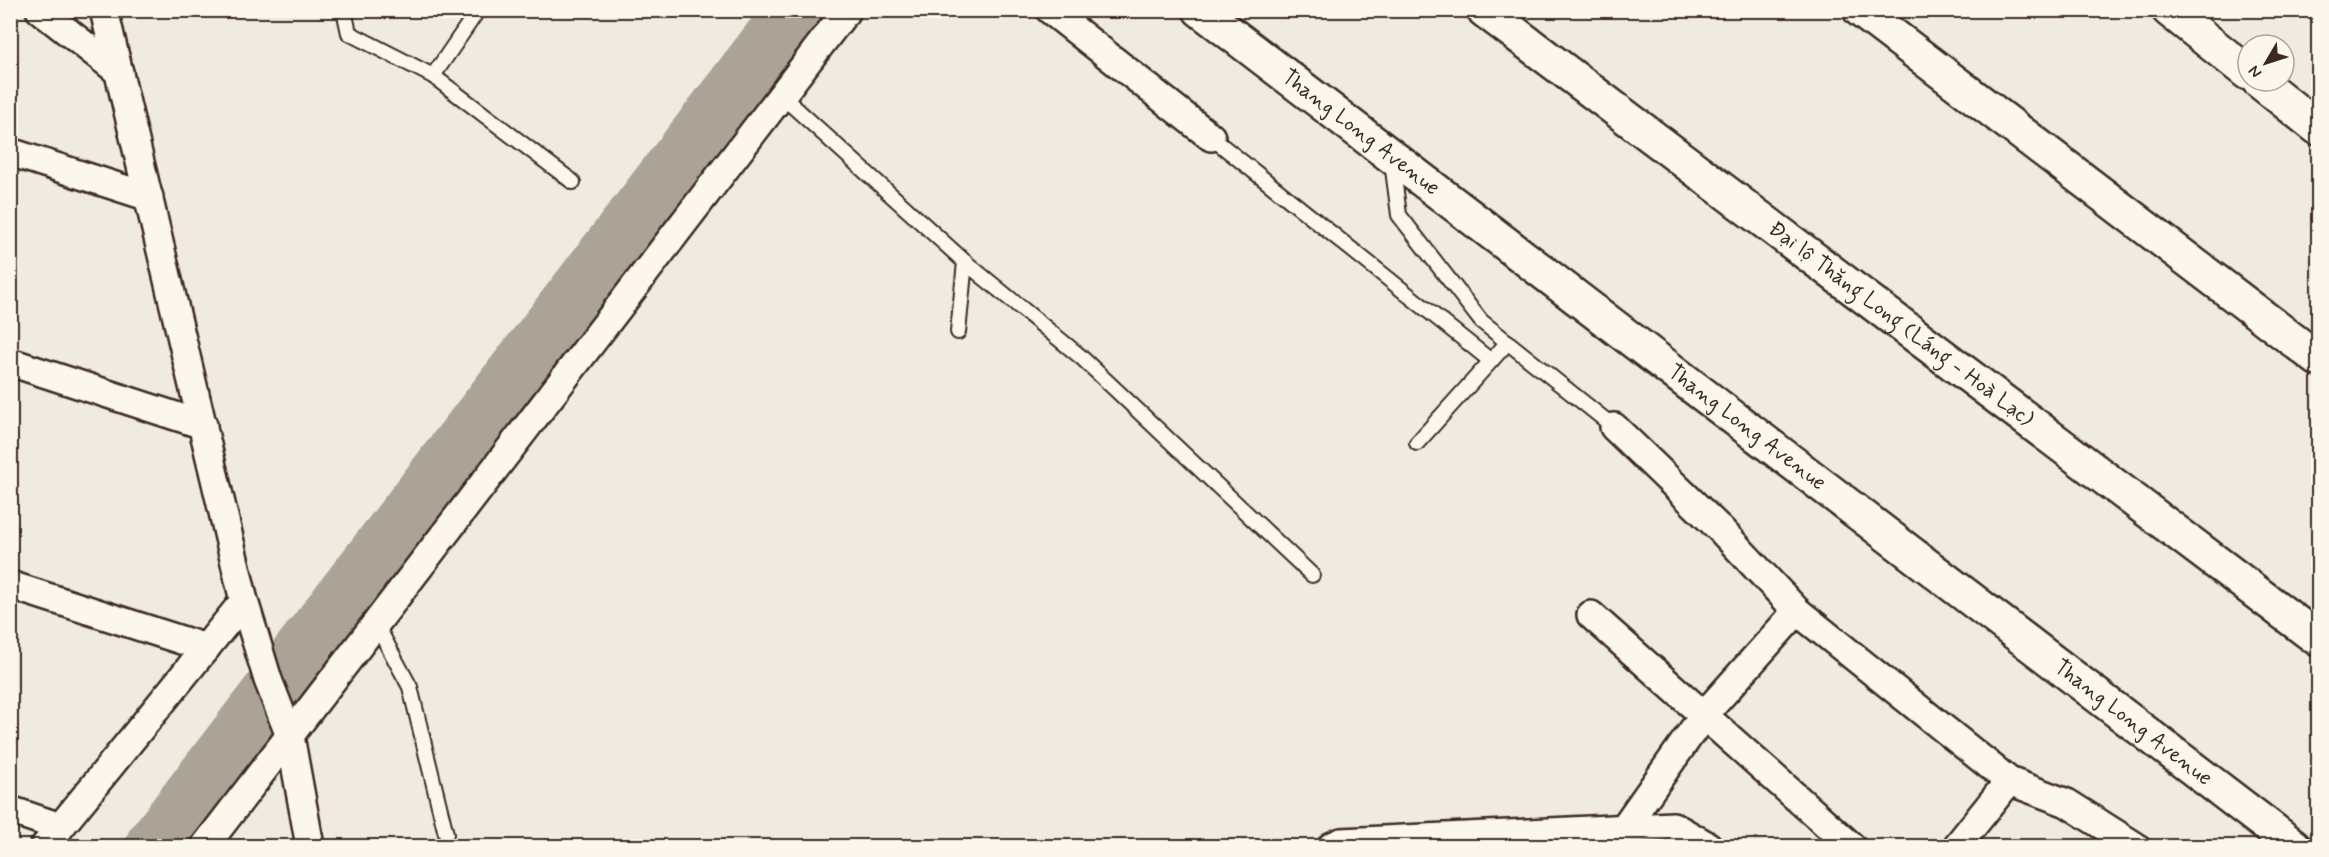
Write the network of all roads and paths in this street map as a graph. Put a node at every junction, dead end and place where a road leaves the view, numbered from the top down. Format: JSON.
{"nodes":[{"id":1,"x":40,"y":10,"type":"edge"},
{"id":2,"x":104,"y":10,"type":"edge"},
{"id":3,"x":344,"y":10,"type":"edge"},
{"id":4,"x":478,"y":10,"type":"edge"},
{"id":5,"x":847,"y":10,"type":"edge"},
{"id":6,"x":1050,"y":10,"type":"edge"},
{"id":7,"x":1200,"y":10,"type":"edge"},
{"id":8,"x":1484,"y":10,"type":"edge"},
{"id":9,"x":1860,"y":10,"type":"edge"},
{"id":10,"x":2169,"y":10,"type":"edge"},
{"id":11,"x":2236,"y":63,"type":"edge"},
{"id":12,"x":119,"y":72,"type":"junction"},
{"id":13,"x":433,"y":76,"type":"junction"},
{"id":14,"x":2274,"y":93,"type":"edge"},
{"id":15,"x":783,"y":97,"type":"junction"},
{"id":16,"x":2319,"y":128,"type":"edge"},
{"id":17,"x":1211,"y":137,"type":"joint"},
{"id":18,"x":10,"y":152,"type":"edge"},
{"id":19,"x":1391,"y":157,"type":"junction"},
{"id":20,"x":573,"y":182,"type":"dead end"},
{"id":21,"x":149,"y":197,"type":"junction"},
{"id":22,"x":965,"y":262,"type":"junction"},
{"id":23,"x":958,"y":332,"type":"dead end"},
{"id":24,"x":1508,"y":342,"type":"junction"},
{"id":25,"x":2319,"y":359,"type":"edge"},
{"id":26,"x":1491,"y":361,"type":"junction"},
{"id":27,"x":10,"y":362,"type":"edge"},
{"id":28,"x":203,"y":425,"type":"junction"},
{"id":29,"x":1614,"y":427,"type":"joint"},
{"id":30,"x":1417,"y":443,"type":"dead end"},
{"id":31,"x":1312,"y":575,"type":"dead end"},
{"id":32,"x":10,"y":585,"type":"edge"},
{"id":33,"x":244,"y":601,"type":"junction"},
{"id":34,"x":1797,"y":611,"type":"junction"},
{"id":35,"x":1591,"y":615,"type":"dead end"},
{"id":36,"x":376,"y":624,"type":"junction"},
{"id":37,"x":2319,"y":639,"type":"edge"},
{"id":38,"x":206,"y":648,"type":"junction"},
{"id":39,"x":1703,"y":716,"type":"junction"},
{"id":40,"x":291,"y":736,"type":"junction"},
{"id":41,"x":2009,"y":781,"type":"junction"},
{"id":42,"x":10,"y":810,"type":"edge"},
{"id":43,"x":1624,"y":828,"type":"junction"},
{"id":44,"x":446,"y":834,"type":"dead end"},
{"id":45,"x":52,"y":837,"type":"edge"},
{"id":46,"x":1528,"y":840,"type":"edge"},
{"id":47,"x":205,"y":846,"type":"edge"},
{"id":48,"x":310,"y":846,"type":"edge"},
{"id":49,"x":1332,"y":846,"type":"edge"},
{"id":50,"x":1708,"y":846,"type":"edge"},
{"id":51,"x":1851,"y":846,"type":"edge"},
{"id":52,"x":1957,"y":846,"type":"edge"},
{"id":53,"x":2135,"y":846,"type":"edge"},
{"id":54,"x":2294,"y":846,"type":"edge"}],
"edges":[{"from":1,"to":12,"type":"street"},
{"from":2,"to":12,"type":"street"},
{"from":3,"to":13,"type":"lane"},
{"from":4,"to":13,"type":"lane"},
{"from":5,"to":15,"type":"street"},
{"from":6,"to":17,"type":"street"},
{"from":7,"to":19,"type":"main road","name":"Thang Long Avenue"},
{"from":8,"to":37,"type":"main road","name":"Đại lộ Thăng Long (Láng - Hoà Lạc)"},
{"from":9,"to":25,"type":"main road"},
{"from":10,"to":11,"type":"main road"},
{"from":12,"to":21,"type":"street"},
{"from":13,"to":20,"type":"lane"},
{"from":14,"to":16,"type":"main road"},
{"from":15,"to":22,"type":"lane"},
{"from":15,"to":36,"type":"street"},
{"from":17,"to":26,"type":"lane"},
{"from":18,"to":21,"type":"street"},
{"from":19,"to":24,"type":"lane"},
{"from":19,"to":54,"type":"main road","name":"Thang Long Avenue"},
{"from":21,"to":28,"type":"street"},
{"from":22,"to":23,"type":"lane"},
{"from":22,"to":31,"type":"lane"},
{"from":24,"to":26,"type":"lane"},
{"from":24,"to":29,"type":"lane"},
{"from":26,"to":30,"type":"lane"},
{"from":27,"to":28,"type":"street"},
{"from":28,"to":33,"type":"street"},
{"from":29,"to":34,"type":"street"},
{"from":32,"to":38,"type":"street"},
{"from":33,"to":38,"type":"street"},
{"from":33,"to":40,"type":"street"},
{"from":34,"to":39,"type":"street"},
{"from":34,"to":41,"type":"street"},
{"from":35,"to":39,"type":"street"},
{"from":36,"to":40,"type":"street"},
{"from":36,"to":44,"type":"lane"},
{"from":38,"to":45,"type":"street"},
{"from":39,"to":43,"type":"street"},
{"from":39,"to":51,"type":"street"},
{"from":40,"to":47,"type":"street"},
{"from":40,"to":48,"type":"street"},
{"from":41,"to":52,"type":"street"},
{"from":41,"to":53,"type":"street"},
{"from":42,"to":45,"type":"street"},
{"from":43,"to":46,"type":"street"},
{"from":43,"to":50,"type":"street"},
{"from":46,"to":49,"type":"street"}]}
